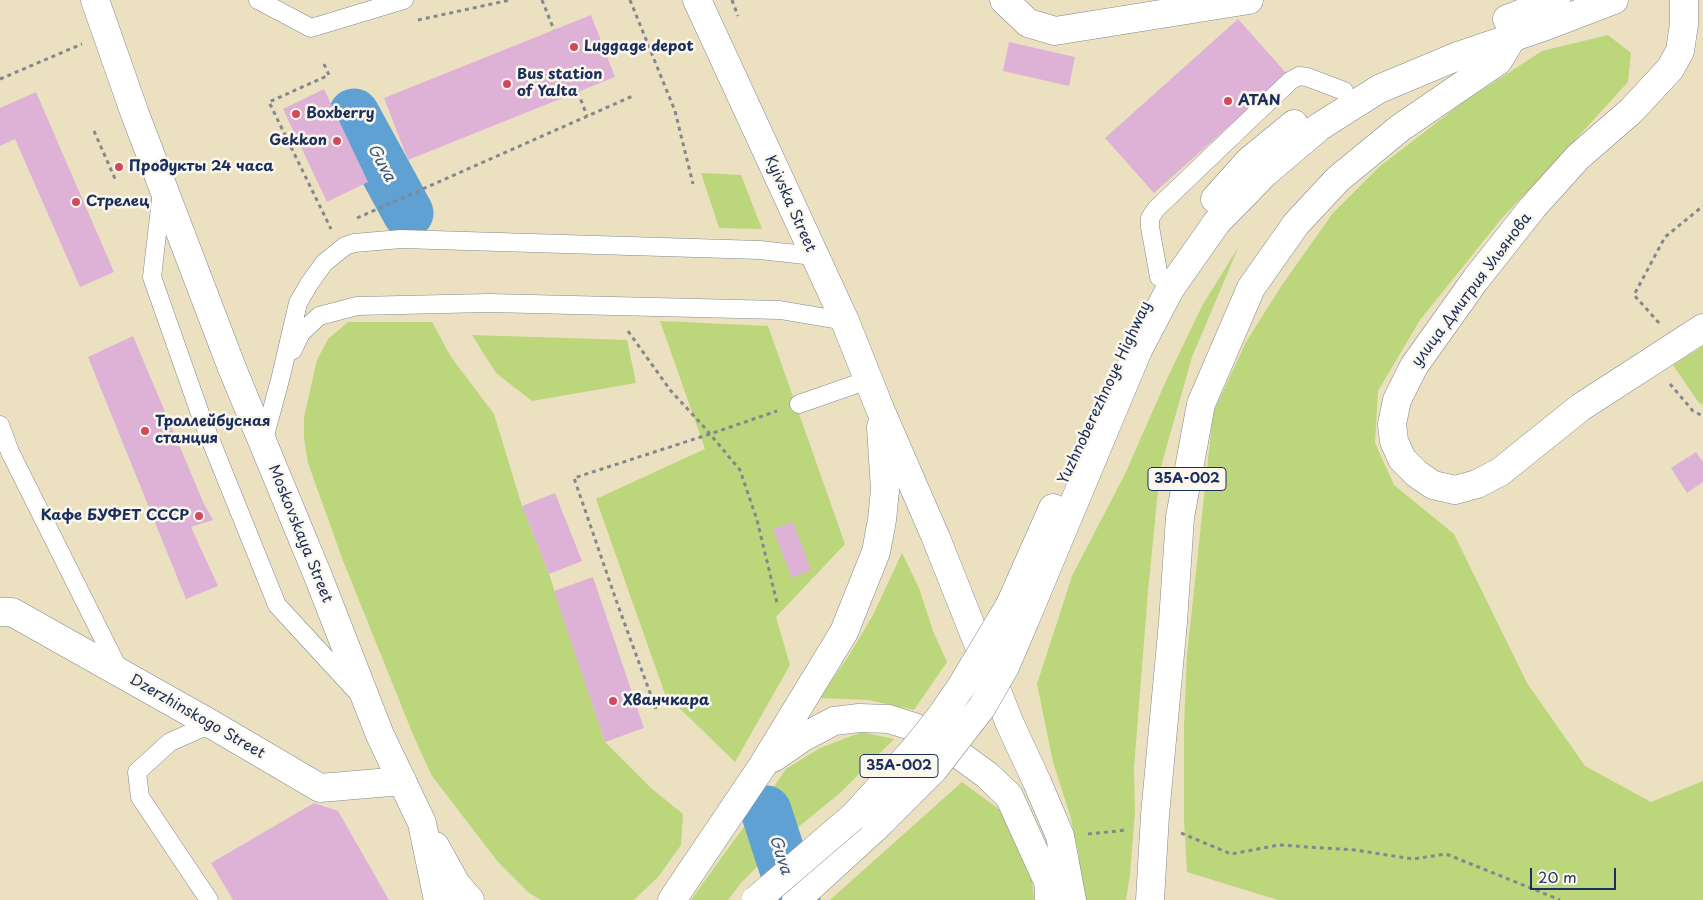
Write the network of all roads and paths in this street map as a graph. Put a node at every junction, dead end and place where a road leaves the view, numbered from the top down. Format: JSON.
{"nodes":[{"id":1,"x":95,"y":0,"type":"edge"},
{"id":2,"x":258,"y":0,"type":"edge"},
{"id":3,"x":404,"y":0,"type":"edge"},
{"id":4,"x":542,"y":0,"type":"edge"},
{"id":5,"x":630,"y":0,"type":"edge"},
{"id":6,"x":697,"y":0,"type":"edge"},
{"id":7,"x":1004,"y":0,"type":"edge"},
{"id":8,"x":1249,"y":0,"type":"edge"},
{"id":9,"x":1556,"y":0,"type":"edge"},
{"id":10,"x":1614,"y":0,"type":"edge"},
{"id":11,"x":1530,"y":6,"type":"edge"},
{"id":12,"x":1684,"y":12,"type":"edge"},
{"id":13,"x":554,"y":30,"type":"dead end"},
{"id":14,"x":1512,"y":38,"type":"junction"},
{"id":15,"x":87,"y":42,"type":"dead end"},
{"id":16,"x":324,"y":64,"type":"dead end"},
{"id":17,"x":0,"y":79,"type":"edge"},
{"id":18,"x":1344,"y":91,"type":"junction"},
{"id":19,"x":578,"y":92,"type":"dead end"},
{"id":20,"x":635,"y":95,"type":"dead end"},
{"id":21,"x":587,"y":116,"type":"junction"},
{"id":22,"x":94,"y":131,"type":"dead end"},
{"id":23,"x":116,"y":181,"type":"dead end"},
{"id":24,"x":693,"y":184,"type":"dead end"},
{"id":25,"x":162,"y":186,"type":"junction"},
{"id":26,"x":1703,"y":206,"type":"edge"},
{"id":27,"x":349,"y":222,"type":"dead end"},
{"id":28,"x":332,"y":229,"type":"dead end"},
{"id":29,"x":814,"y":256,"type":"junction"},
{"id":30,"x":1159,"y":277,"type":"junction"},
{"id":31,"x":845,"y":321,"type":"junction"},
{"id":32,"x":625,"y":326,"type":"dead end"},
{"id":33,"x":1703,"y":328,"type":"edge"},
{"id":34,"x":1677,"y":345,"type":"junction"},
{"id":35,"x":1651,"y":362,"type":"junction"},
{"id":36,"x":282,"y":376,"type":"junction"},
{"id":37,"x":868,"y":380,"type":"junction"},
{"id":38,"x":799,"y":404,"type":"joint"},
{"id":39,"x":880,"y":409,"type":"junction"},
{"id":40,"x":1703,"y":416,"type":"edge"},
{"id":41,"x":0,"y":425,"type":"edge"},
{"id":42,"x":710,"y":434,"type":"junction"},
{"id":43,"x":263,"y":443,"type":"junction"},
{"id":44,"x":777,"y":603,"type":"dead end"},
{"id":45,"x":4,"y":608,"type":"edge"},
{"id":46,"x":1018,"y":613,"type":"junction"},
{"id":47,"x":121,"y":673,"type":"junction"},
{"id":48,"x":367,"y":704,"type":"junction"},
{"id":49,"x":656,"y":709,"type":"dead end"},
{"id":50,"x":211,"y":724,"type":"junction"},
{"id":51,"x":763,"y":765,"type":"junction"},
{"id":52,"x":402,"y":781,"type":"junction"},
{"id":53,"x":422,"y":823,"type":"junction"},
{"id":54,"x":1128,"y":830,"type":"dead end"},
{"id":55,"x":1178,"y":832,"type":"dead end"},
{"id":56,"x":1060,"y":836,"type":"junction"},
{"id":57,"x":209,"y":900,"type":"edge"},
{"id":58,"x":438,"y":900,"type":"edge"},
{"id":59,"x":470,"y":900,"type":"edge"},
{"id":60,"x":672,"y":900,"type":"edge"},
{"id":61,"x":756,"y":900,"type":"edge"},
{"id":62,"x":796,"y":900,"type":"edge"},
{"id":63,"x":1049,"y":900,"type":"edge"},
{"id":64,"x":1072,"y":900,"type":"edge"},
{"id":65,"x":1150,"y":900,"type":"edge"},
{"id":66,"x":1560,"y":900,"type":"edge"}],
"edges":[{"from":1,"to":25,"type":"main road","name":"Moskovskaya Street"},
{"from":2,"to":3,"type":"lane"},
{"from":4,"to":13,"type":"path"},
{"from":5,"to":24,"type":"path"},
{"from":6,"to":29,"type":"main road","name":"Kyivska Street"},
{"from":7,"to":8,"type":"main road"},
{"from":9,"to":11,"type":"main road","name":"Yuzhnoberezhnoye Highway"},
{"from":10,"to":14,"type":"main road","name":"Yuzhnoberezhnoye Highway"},
{"from":11,"to":14,"type":"main road"},
{"from":11,"to":18,"type":"main road","name":"Yuzhnoberezhnoye Highway","number":"35А-002"},
{"from":12,"to":35,"type":"main road","name":"улица Дмитрия Ульянова"},
{"from":14,"to":46,"type":"main road","name":"Yuzhnoberezhnoye Highway","number":"35А-002"},
{"from":14,"to":65,"type":"main road","number":"35А-002"},
{"from":15,"to":17,"type":"path"},
{"from":16,"to":28,"type":"path"},
{"from":18,"to":30,"type":"main road","name":"Yuzhnoberezhnoye Highway","number":"35А-002"},
{"from":18,"to":30,"type":"lane"},
{"from":19,"to":21,"type":"path"},
{"from":20,"to":21,"type":"path"},
{"from":21,"to":27,"type":"path"},
{"from":22,"to":23,"type":"path"},
{"from":25,"to":43,"type":"main road","name":"Moskovskaya Street"},
{"from":25,"to":48,"type":"lane"},
{"from":26,"to":34,"type":"path"},
{"from":29,"to":31,"type":"main road","name":"Kyivska Street"},
{"from":29,"to":36,"type":"lane"},
{"from":30,"to":46,"type":"main road","name":"Yuzhnoberezhnoye Highway","number":"35А-002"},
{"from":31,"to":36,"type":"lane"},
{"from":31,"to":37,"type":"main road","name":"Kyivska Street"},
{"from":32,"to":42,"type":"path"},
{"from":33,"to":34,"type":"main road","name":"улица Дмитрия Ульянова"},
{"from":34,"to":35,"type":"main road","name":"улица Дмитрия Ульянова"},
{"from":35,"to":40,"type":"path"},
{"from":36,"to":43,"type":"lane"},
{"from":37,"to":38,"type":"lane"},
{"from":37,"to":39,"type":"main road","name":"Kyivska Street"},
{"from":38,"to":42,"type":"path"},
{"from":39,"to":51,"type":"main road"},
{"from":39,"to":56,"type":"main road","name":"Kyivska Street"},
{"from":41,"to":47,"type":"lane"},
{"from":42,"to":44,"type":"path"},
{"from":42,"to":49,"type":"path"},
{"from":43,"to":48,"type":"main road","name":"Moskovskaya Street"},
{"from":45,"to":47,"type":"main road","name":"Dzerzhinskogo Street"},
{"from":46,"to":61,"type":"main road","name":"Yuzhnoberezhnoye Highway","number":"35А-002","bridge":true},
{"from":46,"to":62,"type":"main road","name":"Yuzhnoberezhnoye Highway","number":"35А-002","bridge":true},
{"from":47,"to":50,"type":"main road","name":"Dzerzhinskogo Street"},
{"from":48,"to":52,"type":"main road","name":"Moskovskaya Street"},
{"from":50,"to":52,"type":"main road","name":"Dzerzhinskogo Street"},
{"from":50,"to":57,"type":"lane"},
{"from":51,"to":60,"type":"main road"},
{"from":51,"to":63,"type":"main road"},
{"from":52,"to":53,"type":"main road","name":"Moskovskaya Street"},
{"from":53,"to":58,"type":"main road","name":"Moskovskaya Street"},
{"from":53,"to":59,"type":"main road"},
{"from":54,"to":56,"type":"path"},
{"from":55,"to":66,"type":"path"},
{"from":56,"to":64,"type":"main road","name":"Kyivska Street"}]}
